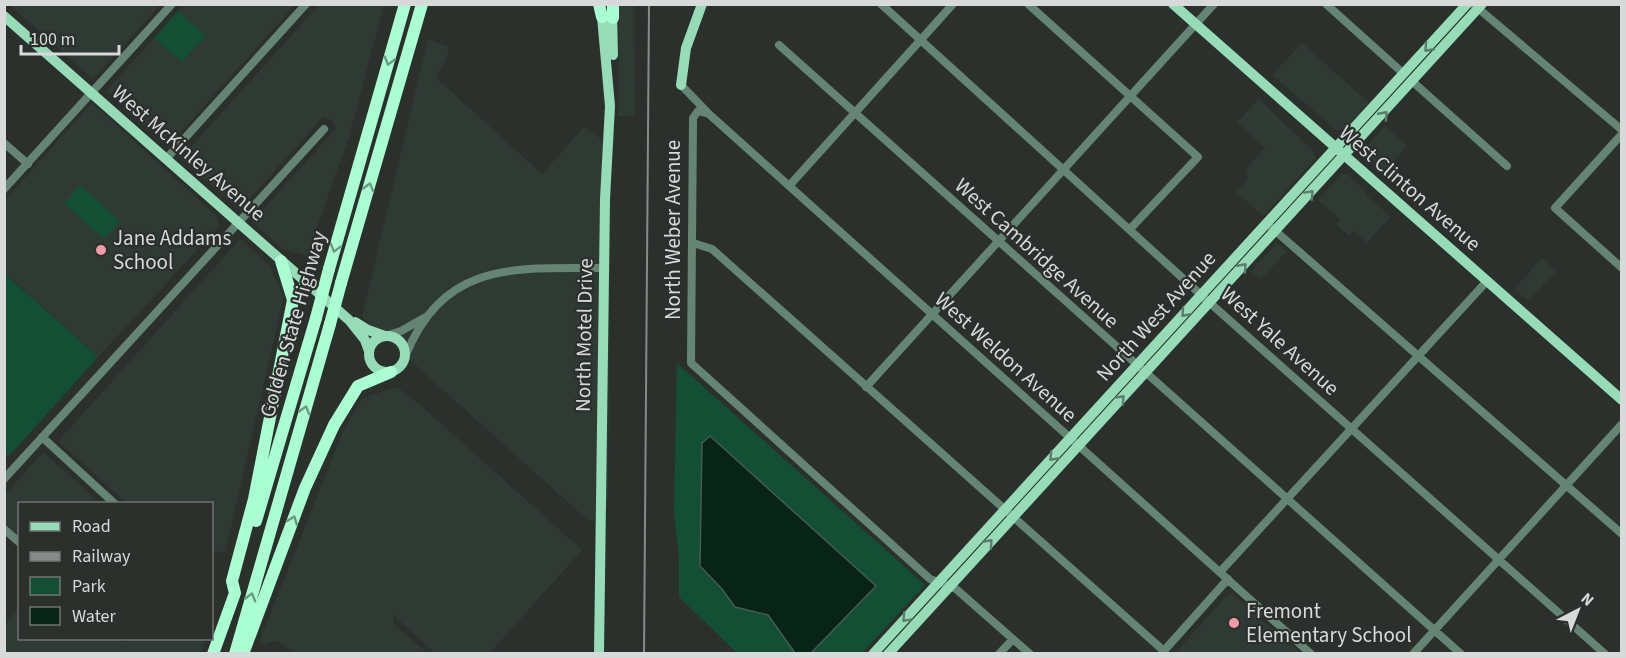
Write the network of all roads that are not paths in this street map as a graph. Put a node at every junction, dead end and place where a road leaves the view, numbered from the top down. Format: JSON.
{"nodes":[{"id":1,"x":172,"y":4,"type":"edge"},
{"id":2,"x":306,"y":4,"type":"edge"},
{"id":3,"x":404,"y":4,"type":"edge"},
{"id":4,"x":422,"y":4,"type":"edge"},
{"id":5,"x":599,"y":4,"type":"edge"},
{"id":6,"x":612,"y":4,"type":"edge"},
{"id":7,"x":702,"y":4,"type":"edge"},
{"id":8,"x":881,"y":4,"type":"edge"},
{"id":9,"x":953,"y":4,"type":"edge"},
{"id":10,"x":1028,"y":4,"type":"edge"},
{"id":11,"x":1173,"y":4,"type":"edge"},
{"id":12,"x":1214,"y":4,"type":"edge"},
{"id":13,"x":1326,"y":4,"type":"edge"},
{"id":14,"x":1467,"y":4,"type":"edge"},
{"id":15,"x":1478,"y":6,"type":"edge"},
{"id":16,"x":4,"y":16,"type":"edge"},
{"id":17,"x":608,"y":18,"type":"junction"},
{"id":18,"x":1196,"y":24,"type":"junction"},
{"id":19,"x":921,"y":40,"type":"junction"},
{"id":20,"x":779,"y":45,"type":"dead end"},
{"id":21,"x":1404,"y":74,"type":"junction"},
{"id":22,"x":1413,"y":82,"type":"junction"},
{"id":23,"x":681,"y":84,"type":"joint"},
{"id":24,"x":92,"y":94,"type":"junction"},
{"id":25,"x":1130,"y":96,"type":"junction"},
{"id":26,"x":855,"y":113,"type":"junction"},
{"id":27,"x":710,"y":115,"type":"junction"},
{"id":28,"x":324,"y":129,"type":"dead end"},
{"id":29,"x":1622,"y":132,"type":"edge"},
{"id":30,"x":4,"y":143,"type":"edge"},
{"id":31,"x":1340,"y":154,"type":"junction"},
{"id":32,"x":166,"y":159,"type":"junction"},
{"id":33,"x":28,"y":164,"type":"junction"},
{"id":34,"x":1507,"y":166,"type":"dead end"},
{"id":35,"x":1064,"y":170,"type":"junction"},
{"id":36,"x":789,"y":186,"type":"junction"},
{"id":37,"x":4,"y":189,"type":"edge"},
{"id":38,"x":238,"y":222,"type":"junction"},
{"id":39,"x":1267,"y":223,"type":"junction"},
{"id":40,"x":1130,"y":229,"type":"junction"},
{"id":41,"x":1276,"y":231,"type":"junction"},
{"id":42,"x":693,"y":243,"type":"junction"},
{"id":43,"x":997,"y":243,"type":"junction"},
{"id":44,"x":281,"y":261,"type":"junction"},
{"id":45,"x":605,"y":268,"type":"junction"},
{"id":46,"x":1622,"y":268,"type":"edge"},
{"id":47,"x":1487,"y":281,"type":"junction"},
{"id":48,"x":307,"y":284,"type":"junction"},
{"id":49,"x":1201,"y":295,"type":"junction"},
{"id":50,"x":293,"y":300,"type":"junction"},
{"id":51,"x":1210,"y":303,"type":"junction"},
{"id":52,"x":932,"y":315,"type":"junction"},
{"id":53,"x":424,"y":318,"type":"junction"},
{"id":54,"x":349,"y":320,"type":"junction"},
{"id":55,"x":385,"y":336,"type":"junction"},
{"id":56,"x":369,"y":351,"type":"junction"},
{"id":57,"x":405,"y":357,"type":"junction"},
{"id":58,"x":1419,"y":358,"type":"junction"},
{"id":59,"x":1141,"y":369,"type":"junction"},
{"id":60,"x":391,"y":372,"type":"junction"},
{"id":61,"x":866,"y":387,"type":"junction"},
{"id":62,"x":1622,"y":400,"type":"edge"},
{"id":63,"x":1622,"y":424,"type":"edge"},
{"id":64,"x":1353,"y":429,"type":"junction"},
{"id":65,"x":42,"y":437,"type":"junction"},
{"id":66,"x":1074,"y":442,"type":"junction"},
{"id":67,"x":4,"y":479,"type":"edge"},
{"id":68,"x":1566,"y":484,"type":"junction"},
{"id":69,"x":1287,"y":500,"type":"junction"},
{"id":70,"x":113,"y":502,"type":"edge"},
{"id":71,"x":1009,"y":513,"type":"junction"},
{"id":72,"x":4,"y":529,"type":"edge"},
{"id":73,"x":1622,"y":534,"type":"edge"},
{"id":74,"x":18,"y":541,"type":"edge"},
{"id":75,"x":1499,"y":560,"type":"junction"},
{"id":76,"x":1220,"y":572,"type":"junction"},
{"id":77,"x":1228,"y":579,"type":"junction"},
{"id":78,"x":938,"y":581,"type":"junction"},
{"id":79,"x":950,"y":586,"type":"junction"},
{"id":80,"x":235,"y":593,"type":"junction"},
{"id":81,"x":1435,"y":631,"type":"junction"},
{"id":82,"x":1013,"y":639,"type":"junction"},
{"id":83,"x":1163,"y":652,"type":"edge"},
{"id":84,"x":213,"y":654,"type":"edge"},
{"id":85,"x":218,"y":654,"type":"edge"},
{"id":86,"x":235,"y":654,"type":"edge"},
{"id":87,"x":243,"y":654,"type":"edge"},
{"id":88,"x":599,"y":654,"type":"edge"},
{"id":89,"x":873,"y":654,"type":"edge"},
{"id":90,"x":888,"y":654,"type":"edge"},
{"id":91,"x":999,"y":654,"type":"edge"},
{"id":92,"x":1030,"y":654,"type":"edge"},
{"id":93,"x":1311,"y":654,"type":"edge"},
{"id":94,"x":1413,"y":654,"type":"edge"},
{"id":95,"x":1461,"y":654,"type":"edge"},
{"id":96,"x":1605,"y":654,"type":"edge"}],
"edges":[{"from":1,"to":24,"type":"street"},
{"from":2,"to":32,"type":"street"},
{"from":3,"to":80,"type":"highway","name":"Golden State Highway","one_way":true,"bridge":true},
{"from":86,"to":4,"type":"highway","name":"Golden State Highway","one_way":true,"bridge":true},
{"from":5,"to":17,"type":"highway"},
{"from":6,"to":17,"type":"highway"},
{"from":7,"to":23,"type":"main road"},
{"from":8,"to":19,"type":"street","name":"West Yale Avenue"},
{"from":9,"to":19,"type":"street"},
{"from":10,"to":25,"type":"street"},
{"from":11,"to":18,"type":"main road","name":"West Clinton Avenue"},
{"from":12,"to":18,"type":"street"},
{"from":13,"to":21,"type":"street"},
{"from":14,"to":21,"type":"main road","name":"North West Avenue","one_way":true},
{"from":15,"to":22,"type":"main road","name":"North West Avenue"},
{"from":15,"to":29,"type":"street"},
{"from":16,"to":24,"type":"main road","name":"West McKinley Avenue"},
{"from":17,"to":45,"type":"main road","name":"North Motel Drive"},
{"from":18,"to":25,"type":"street"},
{"from":18,"to":31,"type":"main road","name":"West Clinton Avenue"},
{"from":19,"to":26,"type":"street"},
{"from":19,"to":35,"type":"street","name":"West Yale Avenue"},
{"from":20,"to":26,"type":"street","name":"West Cambridge Avenue"},
{"from":21,"to":31,"type":"main road","name":"North West Avenue"},
{"from":31,"to":22,"type":"main road","name":"North West Avenue","one_way":true},
{"from":22,"to":34,"type":"street"},
{"from":23,"to":27,"type":"street","name":"West Weldon Avenue"},
{"from":24,"to":32,"type":"main road","name":"West McKinley Avenue"},
{"from":24,"to":33,"type":"street"},
{"from":25,"to":35,"type":"street"},
{"from":25,"to":40,"type":"street"},
{"from":26,"to":36,"type":"street"},
{"from":26,"to":43,"type":"street","name":"West Cambridge Avenue"},
{"from":27,"to":36,"type":"street","name":"West Weldon Avenue"},
{"from":27,"to":42,"type":"street","name":"North Weber Avenue"},
{"from":28,"to":38,"type":"street"},
{"from":29,"to":46,"type":"street"},
{"from":30,"to":33,"type":"street"},
{"from":31,"to":39,"type":"main road","name":"North West Avenue"},
{"from":41,"to":31,"type":"main road","name":"North West Avenue","one_way":true},
{"from":31,"to":47,"type":"main road","name":"West Clinton Avenue"},
{"from":32,"to":38,"type":"main road","name":"West McKinley Avenue"},
{"from":33,"to":37,"type":"street"},
{"from":35,"to":40,"type":"street","name":"West Yale Avenue"},
{"from":35,"to":43,"type":"street"},
{"from":36,"to":52,"type":"street","name":"West Weldon Avenue"},
{"from":38,"to":44,"type":"main road","name":"West McKinley Avenue"},
{"from":38,"to":65,"type":"street"},
{"from":39,"to":41,"type":"street"},
{"from":39,"to":49,"type":"main road","name":"North West Avenue"},
{"from":40,"to":49,"type":"street","name":"West Yale Avenue"},
{"from":51,"to":41,"type":"main road","name":"North West Avenue","one_way":true},
{"from":41,"to":58,"type":"street"},
{"from":42,"to":61,"type":"street"},
{"from":42,"to":78,"type":"street","name":"North Weber Avenue"},
{"from":43,"to":52,"type":"street"},
{"from":43,"to":59,"type":"street","name":"West Cambridge Avenue"},
{"from":44,"to":48,"type":"main road","name":"West McKinley Avenue"},
{"from":44,"to":50,"type":"highway"},
{"from":45,"to":53,"type":"street"},
{"from":45,"to":88,"type":"main road","name":"North Motel Drive"},
{"from":47,"to":58,"type":"street"},
{"from":47,"to":62,"type":"main road","name":"West Clinton Avenue"},
{"from":48,"to":50,"type":"highway"},
{"from":48,"to":54,"type":"main road","name":"West McKinley Avenue"},
{"from":49,"to":51,"type":"street","name":"West Yale Avenue"},
{"from":49,"to":59,"type":"main road","name":"North West Avenue","one_way":true},
{"from":50,"to":80,"type":"highway"},
{"from":51,"to":59,"type":"main road","name":"North West Avenue"},
{"from":51,"to":64,"type":"street","name":"West Yale Avenue"},
{"from":52,"to":61,"type":"street"},
{"from":52,"to":66,"type":"street","name":"West Weldon Avenue"},
{"from":53,"to":55,"type":"street"},
{"from":53,"to":57,"type":"street"},
{"from":54,"to":55,"type":"main road","name":"West McKinley Avenue"},
{"from":54,"to":56,"type":"main road","name":"West McKinley Avenue"},
{"from":55,"to":56,"type":"main road"},
{"from":55,"to":57,"type":"main road","name":"West McKinley Avenue"},
{"from":56,"to":60,"type":"main road","name":"West McKinley Avenue"},
{"from":57,"to":60,"type":"main road"},
{"from":58,"to":64,"type":"street"},
{"from":58,"to":68,"type":"street"},
{"from":59,"to":66,"type":"main road","name":"North West Avenue"},
{"from":59,"to":69,"type":"street","name":"West Cambridge Avenue"},
{"from":87,"to":60,"type":"highway","one_way":true},
{"from":61,"to":71,"type":"street"},
{"from":63,"to":68,"type":"street"},
{"from":64,"to":69,"type":"street"},
{"from":64,"to":75,"type":"street","name":"West Yale Avenue"},
{"from":65,"to":67,"type":"street"},
{"from":65,"to":70,"type":"street"},
{"from":66,"to":71,"type":"main road","name":"North West Avenue"},
{"from":66,"to":76,"type":"street","name":"West Weldon Avenue"},
{"from":68,"to":73,"type":"street"},
{"from":68,"to":75,"type":"street"},
{"from":69,"to":76,"type":"street"},
{"from":69,"to":81,"type":"street","name":"West Cambridge Avenue"},
{"from":71,"to":78,"type":"main road","name":"North West Avenue"},
{"from":79,"to":71,"type":"main road","name":"North West Avenue","one_way":true},
{"from":71,"to":83,"type":"street"},
{"from":72,"to":74,"type":"street"},
{"from":75,"to":81,"type":"street"},
{"from":75,"to":96,"type":"street","name":"West Yale Avenue"},
{"from":76,"to":77,"type":"street","name":"West Weldon Avenue"},
{"from":77,"to":83,"type":"street"},
{"from":77,"to":93,"type":"street","name":"West Weldon Avenue"},
{"from":78,"to":79,"type":"street"},
{"from":78,"to":89,"type":"main road","name":"North West Avenue","one_way":true},
{"from":79,"to":82,"type":"street"},
{"from":79,"to":90,"type":"main road","name":"North West Avenue"},
{"from":80,"to":84,"type":"highway"},
{"from":80,"to":85,"type":"highway","name":"Golden State Highway"},
{"from":81,"to":94,"type":"street"},
{"from":81,"to":95,"type":"street","name":"West Cambridge Avenue"},
{"from":82,"to":91,"type":"street"},
{"from":82,"to":92,"type":"street"}]}
